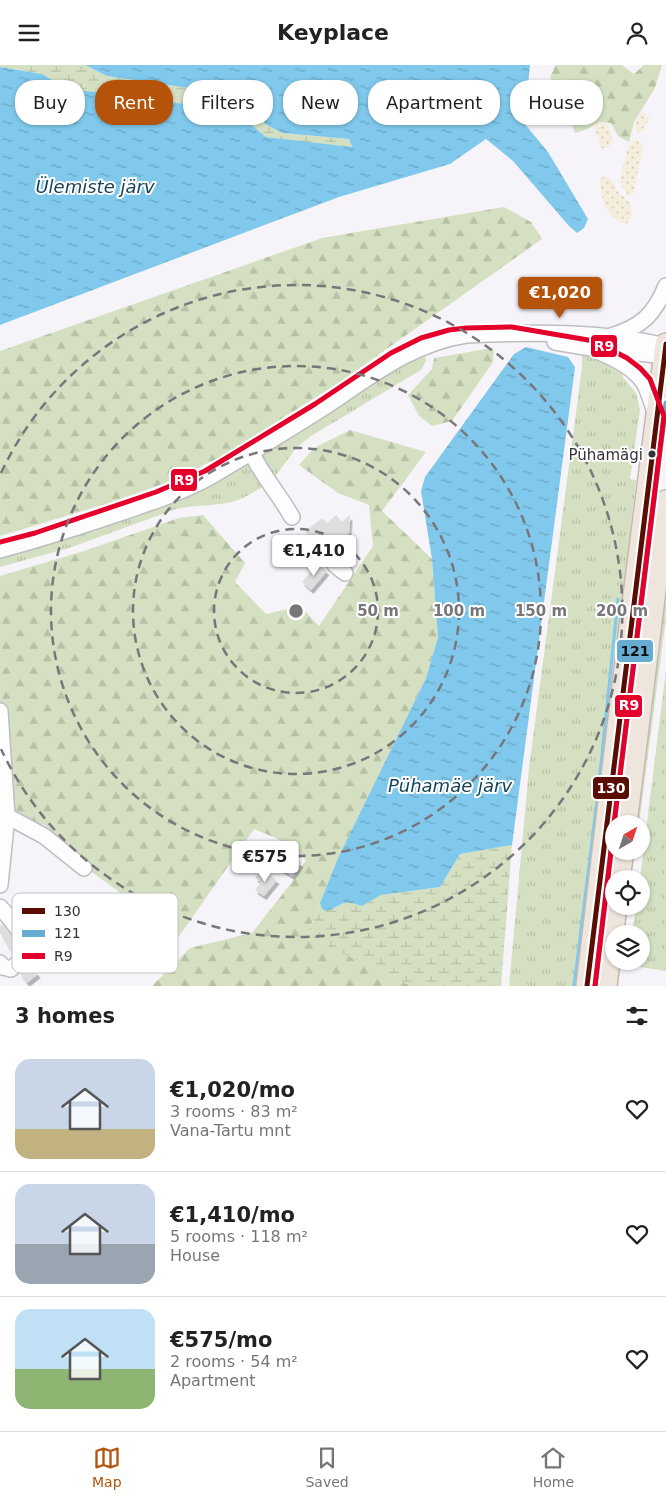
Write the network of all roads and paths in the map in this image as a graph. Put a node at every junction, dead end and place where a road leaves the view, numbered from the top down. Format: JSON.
{"nodes":[{"id":1,"x":666,"y":286,"type":"edge"},
{"id":2,"x":511,"y":334,"type":"junction"},
{"id":3,"x":607,"y":337,"type":"junction"},
{"id":4,"x":591,"y":348,"type":"junction"},
{"id":5,"x":666,"y":350,"type":"edge"},
{"id":6,"x":656,"y":417,"type":"junction"},
{"id":7,"x":251,"y":452,"type":"junction"},
{"id":8,"x":666,"y":501,"type":"edge"},
{"id":9,"x":292,"y":517,"type":"dead end"},
{"id":10,"x":0,"y":550,"type":"edge"},
{"id":11,"x":0,"y":711,"type":"edge"},
{"id":12,"x":627,"y":815,"type":"edge"},
{"id":13,"x":4,"y":818,"type":"edge"},
{"id":14,"x":84,"y":868,"type":"dead end"},
{"id":15,"x":0,"y":885,"type":"edge"},
{"id":16,"x":0,"y":907,"type":"edge"},
{"id":17,"x":615,"y":915,"type":"edge"},
{"id":18,"x":12,"y":921,"type":"edge"},
{"id":19,"x":0,"y":963,"type":"edge"},
{"id":20,"x":12,"y":968,"type":"edge"},
{"id":21,"x":587,"y":986,"type":"edge"},
{"id":22,"x":606,"y":986,"type":"edge"}],
"edges":[{"from":1,"to":3,"type":"street"},
{"from":2,"to":3,"type":"street"},
{"from":2,"to":4,"type":"street"},
{"from":2,"to":7,"type":"street"},
{"from":3,"to":5,"type":"street"},
{"from":4,"to":5,"type":"street"},
{"from":4,"to":6,"type":"street"},
{"from":5,"to":6,"type":"highway"},
{"from":6,"to":21,"type":"highway"},
{"from":7,"to":9,"type":"street"},
{"from":7,"to":10,"type":"street"},
{"from":8,"to":12,"type":"highway"},
{"from":11,"to":13,"type":"street"},
{"from":13,"to":14,"type":"street"},
{"from":13,"to":15,"type":"street"},
{"from":16,"to":18,"type":"street"},
{"from":17,"to":22,"type":"highway"},
{"from":19,"to":20,"type":"street"}]}
